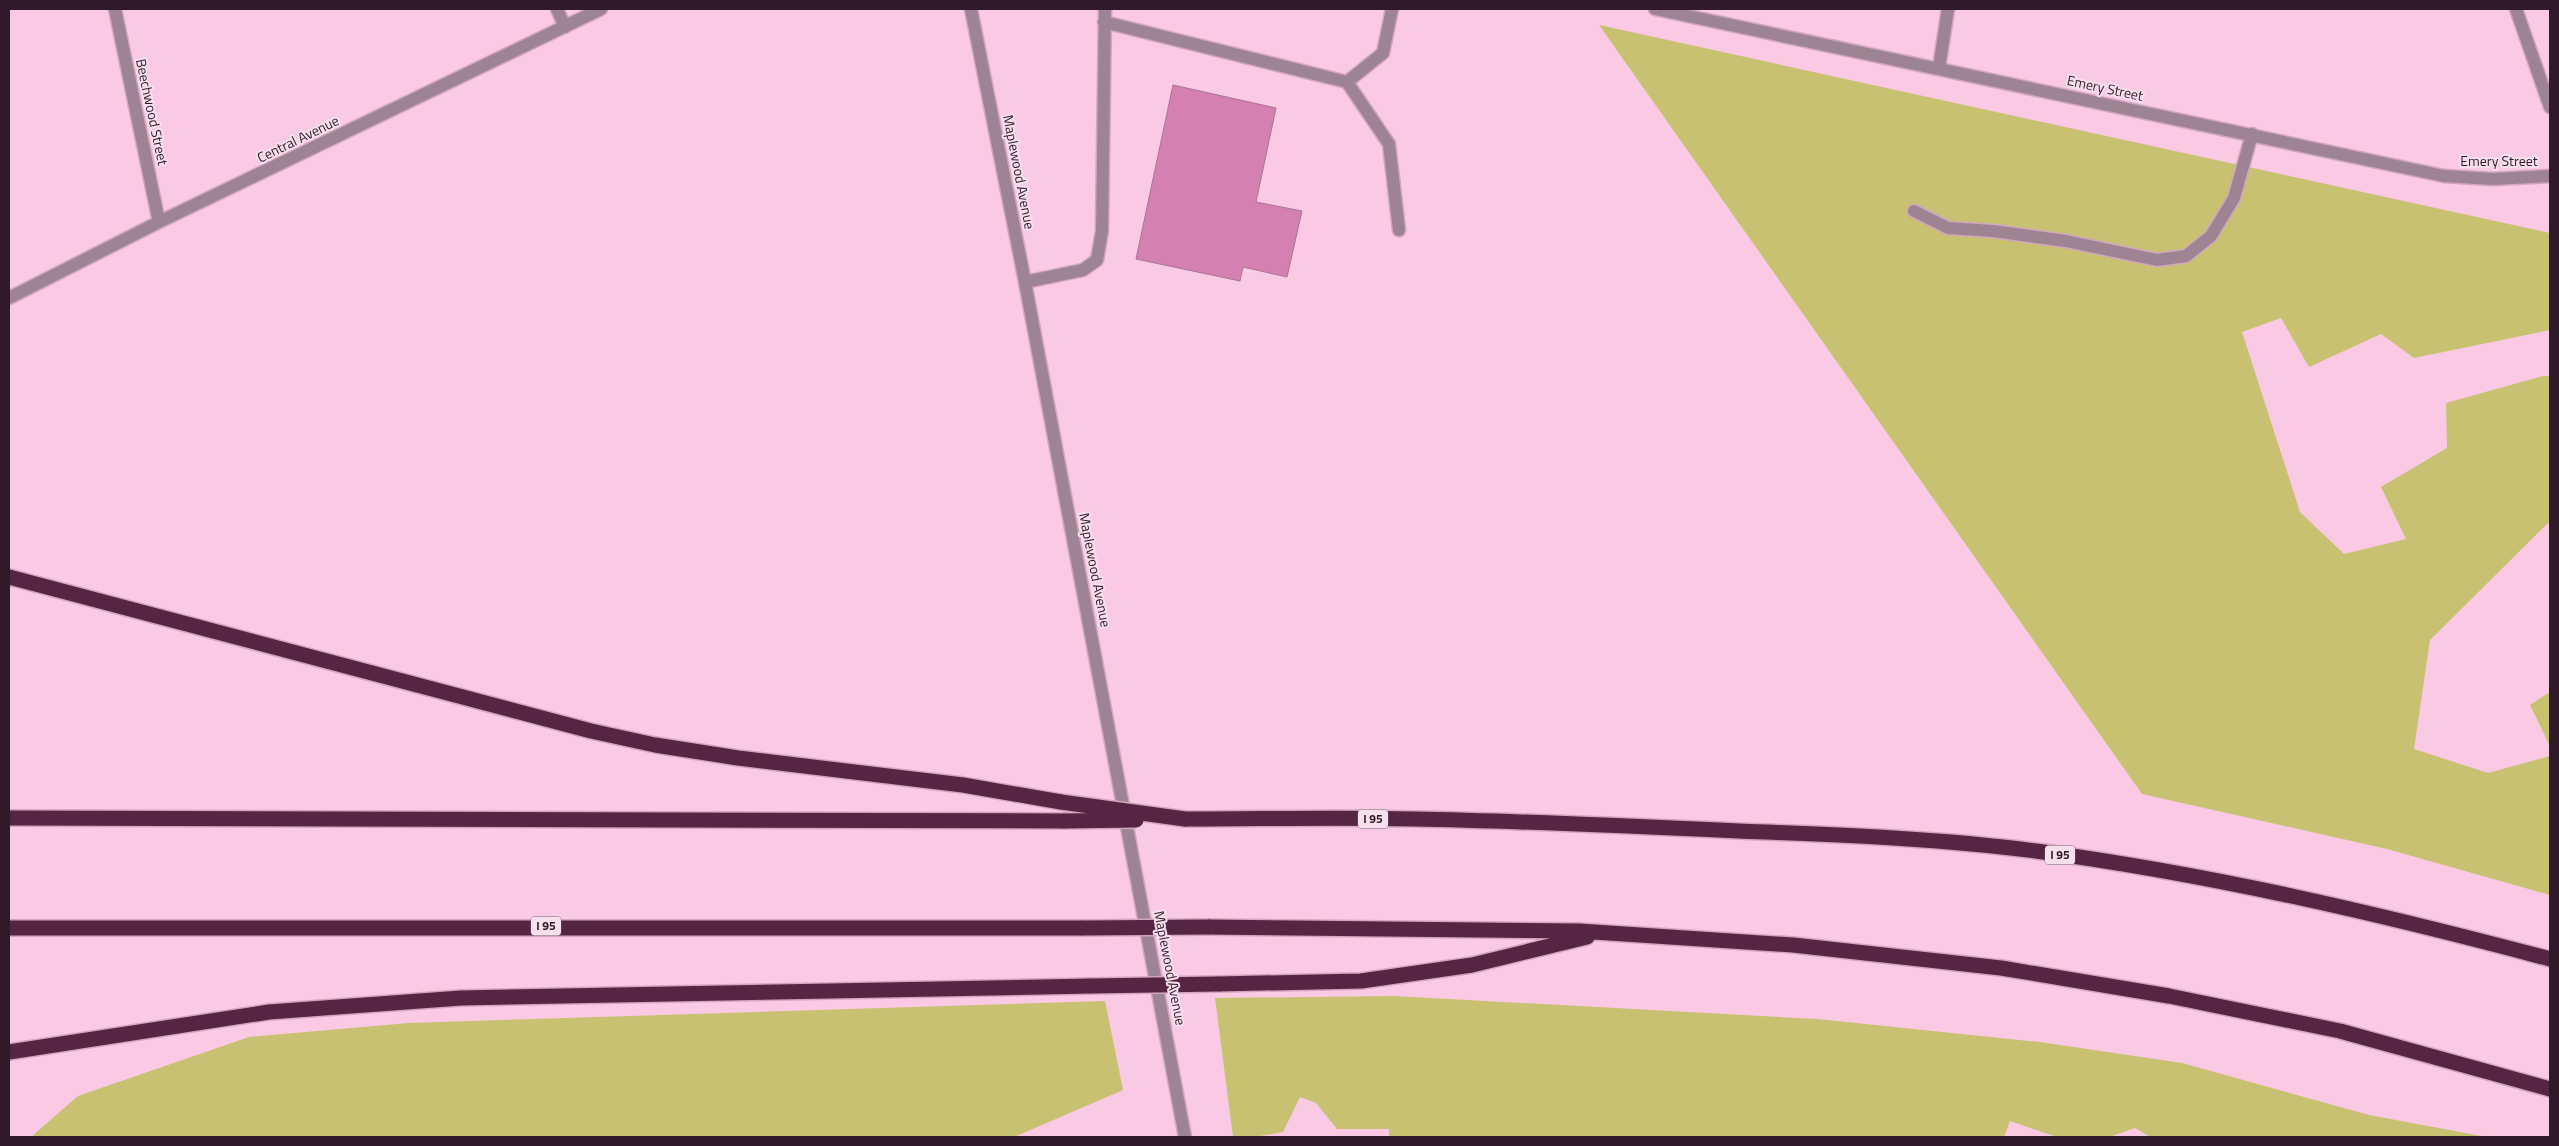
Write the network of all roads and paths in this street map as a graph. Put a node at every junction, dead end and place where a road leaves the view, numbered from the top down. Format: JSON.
{"nodes":[{"id":1,"x":115,"y":9,"type":"edge"},
{"id":2,"x":557,"y":9,"type":"edge"},
{"id":3,"x":601,"y":9,"type":"edge"},
{"id":4,"x":971,"y":9,"type":"edge"},
{"id":5,"x":1105,"y":9,"type":"edge"},
{"id":6,"x":1392,"y":9,"type":"edge"},
{"id":7,"x":1655,"y":9,"type":"edge"},
{"id":8,"x":1948,"y":9,"type":"edge"},
{"id":9,"x":2516,"y":9,"type":"edge"},
{"id":10,"x":1695,"y":13,"type":"edge"},
{"id":11,"x":1104,"y":22,"type":"junction"},
{"id":12,"x":565,"y":27,"type":"junction"},
{"id":13,"x":1939,"y":68,"type":"junction"},
{"id":14,"x":1347,"y":82,"type":"junction"},
{"id":15,"x":2550,"y":107,"type":"edge"},
{"id":16,"x":2252,"y":134,"type":"junction"},
{"id":17,"x":2550,"y":176,"type":"edge"},
{"id":18,"x":1914,"y":210,"type":"dead end"},
{"id":19,"x":159,"y":222,"type":"junction"},
{"id":20,"x":1399,"y":230,"type":"dead end"},
{"id":21,"x":1025,"y":282,"type":"junction"},
{"id":22,"x":9,"y":298,"type":"edge"},
{"id":23,"x":9,"y":577,"type":"edge"},
{"id":24,"x":9,"y":818,"type":"edge"},
{"id":25,"x":1185,"y":819,"type":"junction"},
{"id":26,"x":9,"y":928,"type":"edge"},
{"id":27,"x":1606,"y":933,"type":"junction"},
{"id":28,"x":2550,"y":959,"type":"edge"},
{"id":29,"x":9,"y":1052,"type":"edge"},
{"id":30,"x":2550,"y":1089,"type":"edge"},
{"id":31,"x":1185,"y":1137,"type":"edge"}],
"edges":[{"from":1,"to":19,"type":"street","name":"Beechwood Street"},
{"from":2,"to":12,"type":"street"},
{"from":3,"to":12,"type":"street","name":"Central Avenue"},
{"from":4,"to":21,"type":"street","name":"Maplewood Avenue"},
{"from":5,"to":11,"type":"street"},
{"from":6,"to":14,"type":"street"},
{"from":7,"to":10,"type":"street","name":"Emery Street"},
{"from":8,"to":13,"type":"street"},
{"from":9,"to":15,"type":"street"},
{"from":10,"to":13,"type":"street","name":"Emery Street"},
{"from":11,"to":14,"type":"street"},
{"from":11,"to":21,"type":"street"},
{"from":12,"to":19,"type":"street","name":"Central Avenue"},
{"from":13,"to":16,"type":"street","name":"Emery Street"},
{"from":14,"to":20,"type":"street"},
{"from":16,"to":17,"type":"street","name":"Emery Street"},
{"from":16,"to":18,"type":"street"},
{"from":19,"to":22,"type":"street","name":"Central Avenue"},
{"from":21,"to":31,"type":"street","name":"Maplewood Avenue"},
{"from":23,"to":25,"type":"highway","bridge":true},
{"from":24,"to":25,"type":"highway","number":"I 95","bridge":true},
{"from":25,"to":28,"type":"highway","number":"I 95"},
{"from":26,"to":27,"type":"highway","number":"I 95","bridge":true},
{"from":27,"to":29,"type":"highway","bridge":true},
{"from":27,"to":30,"type":"highway","number":"I 95"}]}
